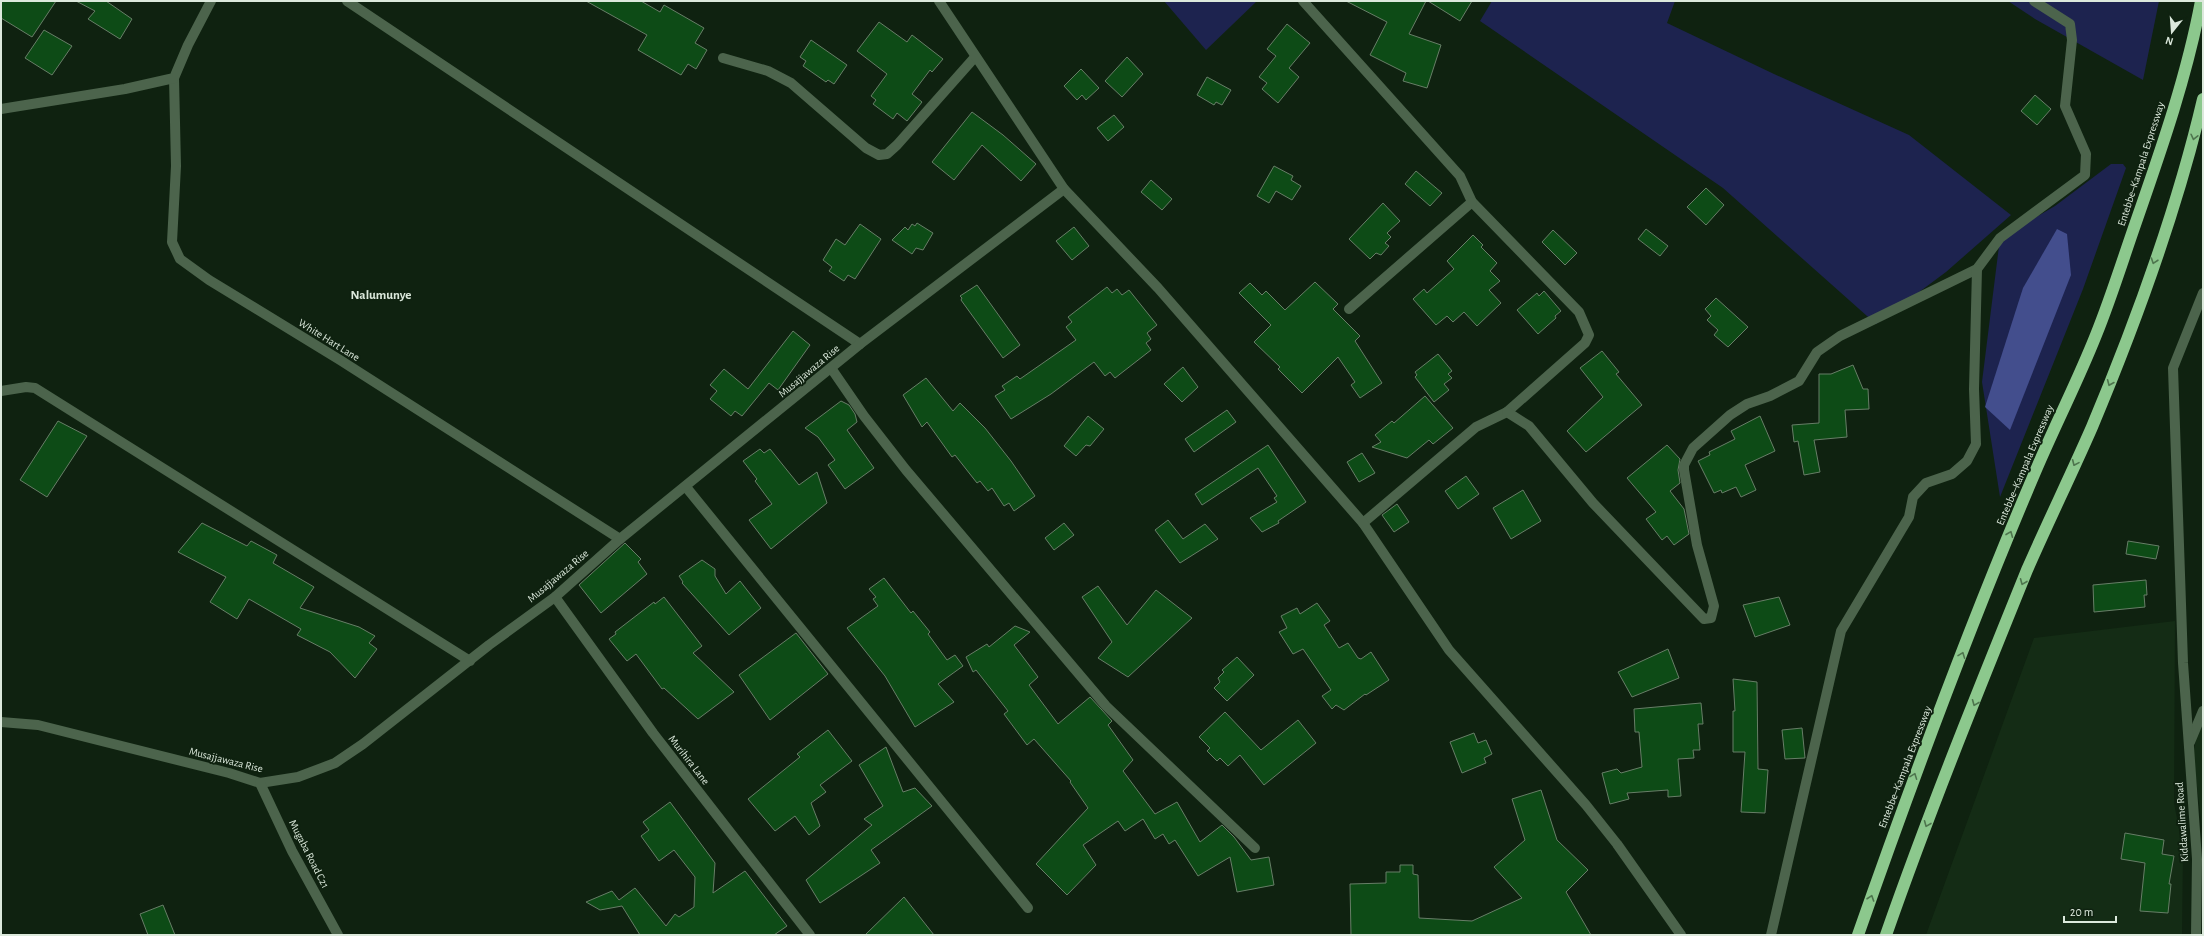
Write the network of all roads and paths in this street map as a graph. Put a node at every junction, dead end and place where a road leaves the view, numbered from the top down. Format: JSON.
{"nodes":[{"id":1,"x":210,"y":1,"type":"edge"},
{"id":2,"x":347,"y":1,"type":"edge"},
{"id":3,"x":939,"y":1,"type":"edge"},
{"id":4,"x":1303,"y":1,"type":"edge"},
{"id":5,"x":2034,"y":1,"type":"edge"},
{"id":6,"x":2201,"y":1,"type":"edge"},
{"id":7,"x":975,"y":57,"type":"junction"},
{"id":8,"x":723,"y":58,"type":"dead end"},
{"id":9,"x":174,"y":78,"type":"junction"},
{"id":10,"x":2203,"y":100,"type":"edge"},
{"id":11,"x":1,"y":109,"type":"edge"},
{"id":12,"x":1064,"y":189,"type":"junction"},
{"id":13,"x":1472,"y":202,"type":"junction"},
{"id":14,"x":1977,"y":269,"type":"junction"},
{"id":15,"x":2203,"y":293,"type":"edge"},
{"id":16,"x":1349,"y":309,"type":"dead end"},
{"id":17,"x":860,"y":344,"type":"junction"},
{"id":18,"x":831,"y":368,"type":"junction"},
{"id":19,"x":1,"y":391,"type":"edge"},
{"id":20,"x":1507,"y":412,"type":"junction"},
{"id":21,"x":686,"y":487,"type":"junction"},
{"id":22,"x":1363,"y":523,"type":"junction"},
{"id":23,"x":620,"y":539,"type":"junction"},
{"id":24,"x":555,"y":597,"type":"junction"},
{"id":25,"x":470,"y":661,"type":"junction"},
{"id":26,"x":2203,"y":711,"type":"edge"},
{"id":27,"x":1,"y":722,"type":"edge"},
{"id":28,"x":2188,"y":746,"type":"junction"},
{"id":29,"x":260,"y":783,"type":"junction"},
{"id":30,"x":1255,"y":848,"type":"dead end"},
{"id":31,"x":1028,"y":908,"type":"dead end"},
{"id":32,"x":338,"y":935,"type":"edge"},
{"id":33,"x":810,"y":935,"type":"edge"},
{"id":34,"x":1681,"y":935,"type":"edge"},
{"id":35,"x":1771,"y":935,"type":"edge"},
{"id":36,"x":1858,"y":935,"type":"edge"},
{"id":37,"x":1886,"y":935,"type":"edge"},
{"id":38,"x":2196,"y":935,"type":"edge"}],
"edges":[{"from":1,"to":9,"type":"street"},
{"from":2,"to":17,"type":"street"},
{"from":3,"to":7,"type":"street"},
{"from":4,"to":13,"type":"street"},
{"from":5,"to":14,"type":"street"},
{"from":36,"to":6,"type":"highway","name":"Entebbe–Kampala Expressway","one_way":true},
{"from":7,"to":8,"type":"street"},
{"from":7,"to":12,"type":"street"},
{"from":9,"to":11,"type":"street"},
{"from":9,"to":23,"type":"street","name":"White Hart Lane"},
{"from":10,"to":37,"type":"highway","one_way":true},
{"from":12,"to":17,"type":"street","name":"Musajjawaza Rise"},
{"from":12,"to":22,"type":"street"},
{"from":13,"to":16,"type":"street"},
{"from":13,"to":20,"type":"street"},
{"from":14,"to":20,"type":"street"},
{"from":14,"to":35,"type":"street"},
{"from":15,"to":28,"type":"street"},
{"from":17,"to":18,"type":"street","name":"Musajjawaza Rise"},
{"from":18,"to":21,"type":"street","name":"Musajjawaza Rise"},
{"from":18,"to":30,"type":"street"},
{"from":19,"to":25,"type":"street"},
{"from":20,"to":22,"type":"street"},
{"from":21,"to":23,"type":"street","name":"Musajjawaza Rise"},
{"from":21,"to":31,"type":"street"},
{"from":22,"to":34,"type":"street"},
{"from":23,"to":24,"type":"street","name":"Musajjawaza Rise"},
{"from":24,"to":25,"type":"street","name":"Musajjawaza Rise"},
{"from":24,"to":33,"type":"street","name":"Murihira Lane"},
{"from":25,"to":29,"type":"street","name":"Musajjawaza Rise"},
{"from":26,"to":28,"type":"street","name":"Kiddawalime Road"},
{"from":27,"to":29,"type":"street","name":"Musajjawaza Rise"},
{"from":28,"to":38,"type":"street","name":"Kiddawalime Road"},
{"from":29,"to":32,"type":"street","name":"Mugaba Road C21"}]}
